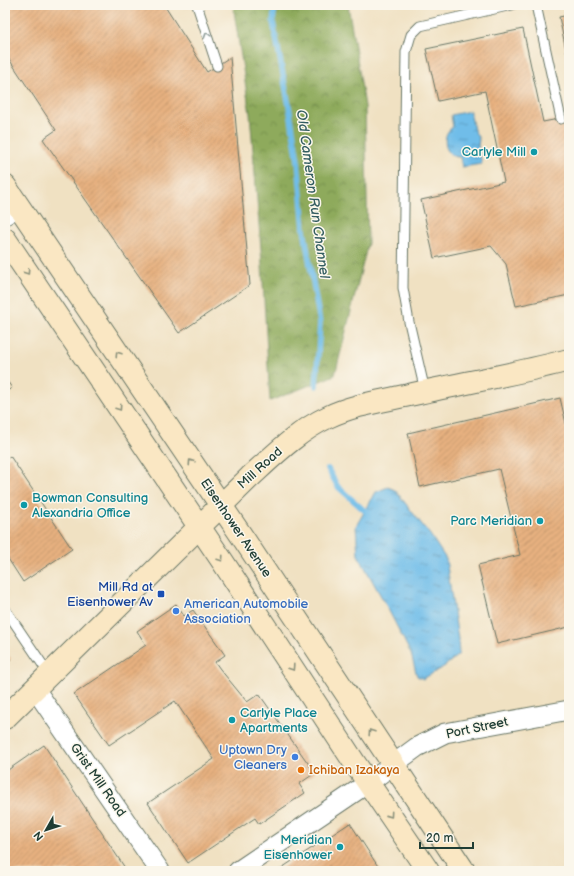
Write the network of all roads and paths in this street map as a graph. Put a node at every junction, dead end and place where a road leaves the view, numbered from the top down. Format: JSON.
{"nodes":[{"id":1,"x":198,"y":5,"type":"edge"},
{"id":2,"x":512,"y":5,"type":"edge"},
{"id":3,"x":536,"y":5,"type":"edge"},
{"id":4,"x":217,"y":66,"type":"dead end"},
{"id":5,"x":561,"y":119,"type":"dead end"},
{"id":6,"x":5,"y":186,"type":"edge"},
{"id":7,"x":12,"y":211,"type":"edge"},
{"id":8,"x":5,"y":239,"type":"edge"},
{"id":9,"x":569,"y":360,"type":"edge"},
{"id":10,"x":425,"y":391,"type":"junction"},
{"id":11,"x":220,"y":506,"type":"junction"},
{"id":12,"x":199,"y":527,"type":"junction"},
{"id":13,"x":5,"y":609,"type":"edge"},
{"id":14,"x":42,"y":682,"type":"junction"},
{"id":15,"x":569,"y":710,"type":"edge"},
{"id":16,"x":5,"y":718,"type":"edge"},
{"id":17,"x":392,"y":764,"type":"junction"},
{"id":18,"x":368,"y":783,"type":"junction"},
{"id":19,"x":160,"y":871,"type":"edge"},
{"id":20,"x":238,"y":871,"type":"edge"},
{"id":21,"x":428,"y":871,"type":"edge"},
{"id":22,"x":464,"y":871,"type":"edge"}],
"edges":[{"from":4,"to":1,"type":"lane","one_way":true},
{"from":2,"to":10,"type":"lane"},
{"from":3,"to":5,"type":"lane"},
{"from":6,"to":7,"type":"main road","name":"Eisenhower Avenue"},
{"from":11,"to":7,"type":"main road","name":"Eisenhower Avenue","one_way":true},
{"from":8,"to":12,"type":"main road","one_way":true},
{"from":9,"to":10,"type":"main road","name":"Mill Road"},
{"from":10,"to":11,"type":"main road","name":"Mill Road"},
{"from":11,"to":12,"type":"main road","name":"Mill Road"},
{"from":17,"to":11,"type":"main road","name":"Eisenhower Avenue","one_way":true},
{"from":12,"to":14,"type":"main road","name":"Mill Road"},
{"from":12,"to":18,"type":"main road","one_way":true},
{"from":13,"to":14,"type":"lane"},
{"from":14,"to":16,"type":"main road","name":"Mill Road"},
{"from":14,"to":19,"type":"street","name":"Grist Mill Road"},
{"from":15,"to":17,"type":"street","name":"Port Street"},
{"from":17,"to":18,"type":"street","name":"Port Street"},
{"from":17,"to":22,"type":"main road","name":"Eisenhower Avenue"},
{"from":18,"to":20,"type":"street","name":"Port Street"},
{"from":18,"to":21,"type":"main road","one_way":true}]}
